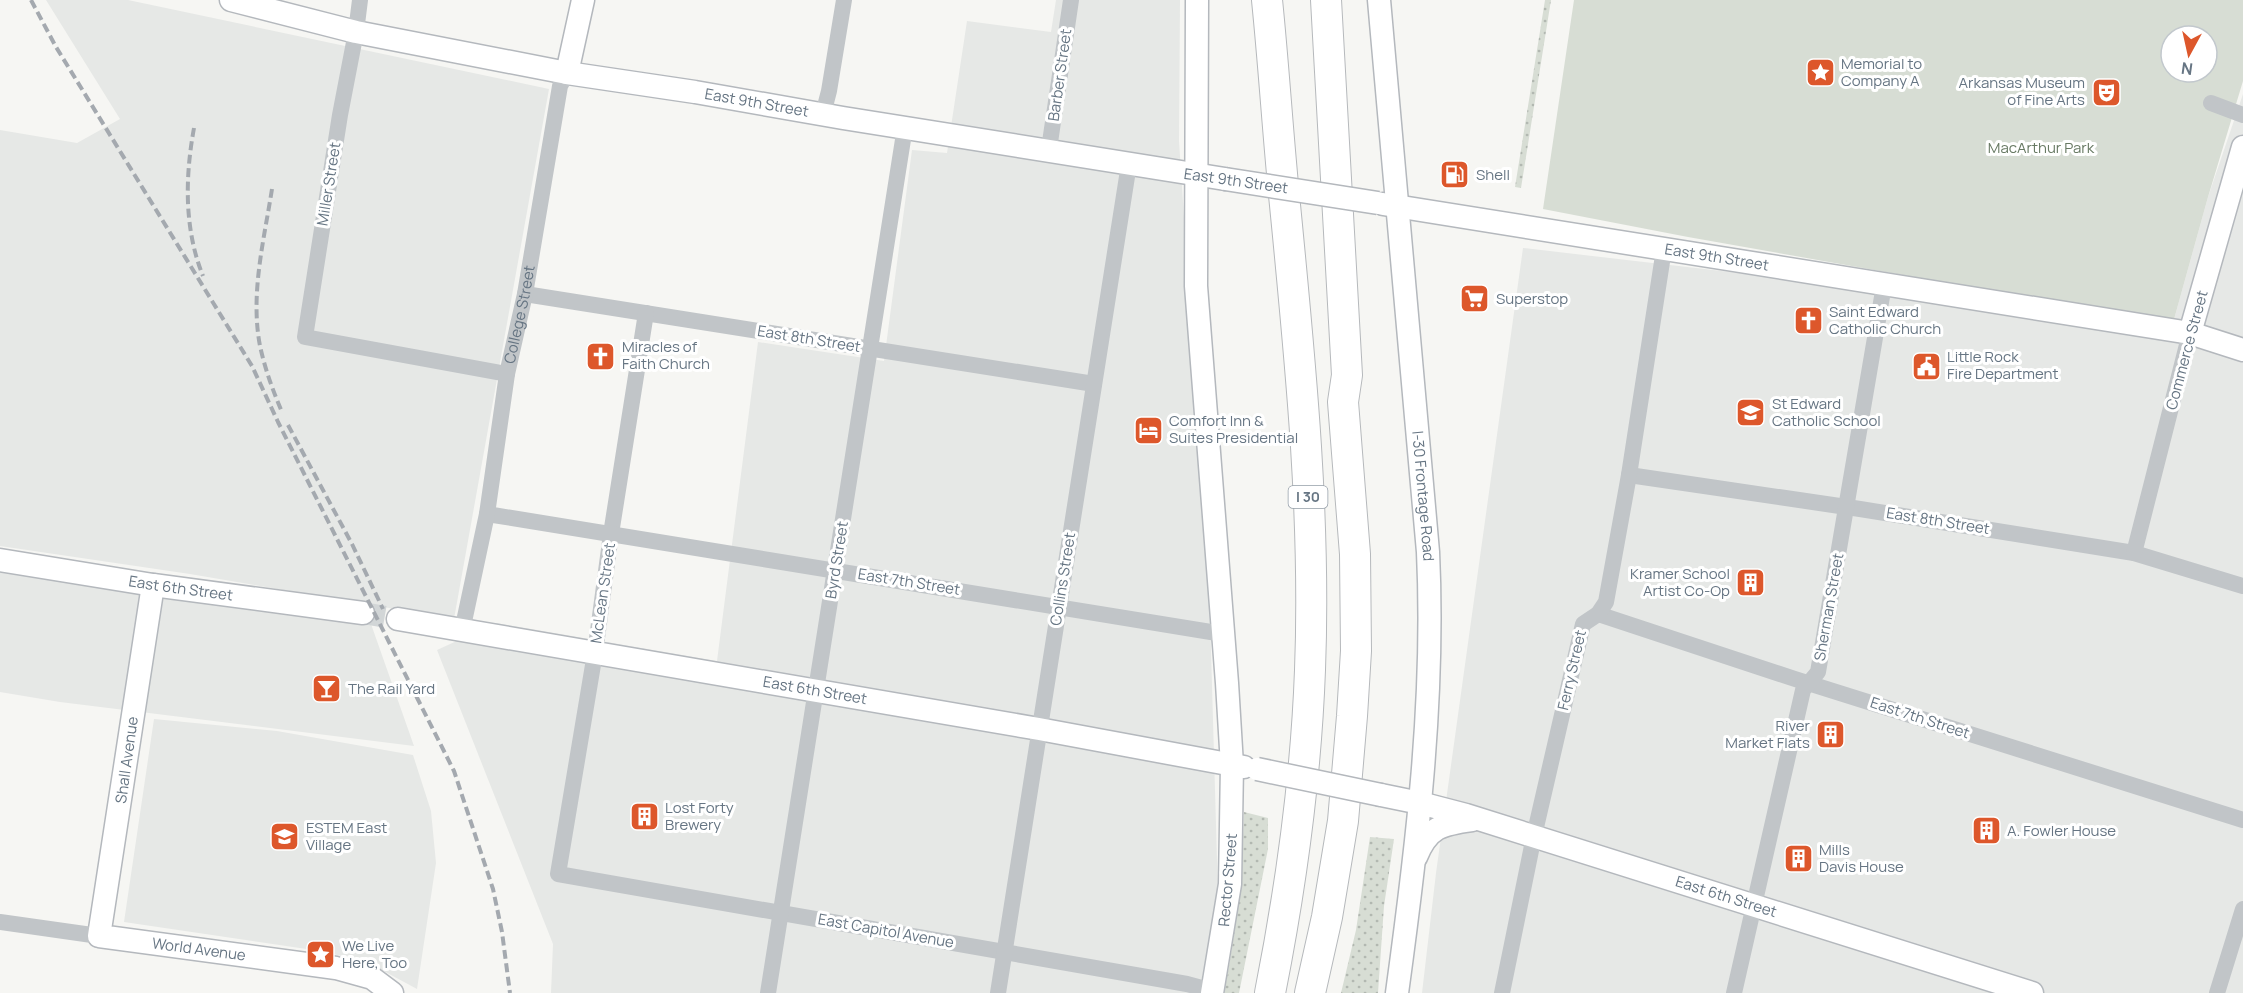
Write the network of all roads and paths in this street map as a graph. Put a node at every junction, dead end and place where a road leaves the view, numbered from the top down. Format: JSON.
{"nodes":[{"id":1,"x":231,"y":0,"type":"edge"},
{"id":2,"x":360,"y":0,"type":"edge"},
{"id":3,"x":583,"y":0,"type":"edge"},
{"id":4,"x":844,"y":0,"type":"edge"},
{"id":5,"x":1071,"y":0,"type":"edge"},
{"id":6,"x":1197,"y":0,"type":"edge"},
{"id":7,"x":1267,"y":0,"type":"edge"},
{"id":8,"x":1307,"y":0,"type":"edge"},
{"id":9,"x":1326,"y":0,"type":"edge"},
{"id":10,"x":1379,"y":0,"type":"edge"},
{"id":11,"x":356,"y":32,"type":"junction"},
{"id":12,"x":567,"y":73,"type":"junction"},
{"id":13,"x":2211,"y":103,"type":"dead end"},
{"id":14,"x":823,"y":114,"type":"junction"},
{"id":15,"x":2243,"y":115,"type":"edge"},
{"id":16,"x":905,"y":128,"type":"junction"},
{"id":17,"x":2243,"y":147,"type":"edge"},
{"id":18,"x":1049,"y":149,"type":"junction"},
{"id":19,"x":1129,"y":164,"type":"junction"},
{"id":20,"x":1195,"y":175,"type":"junction"},
{"id":21,"x":1388,"y":205,"type":"junction"},
{"id":22,"x":1664,"y":249,"type":"junction"},
{"id":23,"x":1884,"y":285,"type":"junction"},
{"id":24,"x":525,"y":294,"type":"junction"},
{"id":25,"x":646,"y":313,"type":"junction"},
{"id":26,"x":2190,"y":333,"type":"junction"},
{"id":27,"x":870,"y":349,"type":"junction"},
{"id":28,"x":2243,"y":350,"type":"edge"},
{"id":29,"x":507,"y":374,"type":"junction"},
{"id":30,"x":1094,"y":384,"type":"junction"},
{"id":31,"x":1343,"y":402,"type":"junction"},
{"id":32,"x":1629,"y":475,"type":"junction"},
{"id":33,"x":1846,"y":507,"type":"junction"},
{"id":34,"x":487,"y":514,"type":"junction"},
{"id":35,"x":611,"y":534,"type":"junction"},
{"id":36,"x":2134,"y":553,"type":"junction"},
{"id":37,"x":0,"y":561,"type":"edge"},
{"id":38,"x":835,"y":570,"type":"junction"},
{"id":39,"x":153,"y":585,"type":"junction"},
{"id":40,"x":2243,"y":586,"type":"edge"},
{"id":41,"x":1059,"y":607,"type":"junction"},
{"id":42,"x":363,"y":613,"type":"tunnel mouth"},
{"id":43,"x":1598,"y":614,"type":"junction"},
{"id":44,"x":398,"y":619,"type":"tunnel mouth"},
{"id":45,"x":462,"y":631,"type":"junction"},
{"id":46,"x":1223,"y":634,"type":"junction"},
{"id":47,"x":595,"y":653,"type":"junction"},
{"id":48,"x":1809,"y":682,"type":"junction"},
{"id":49,"x":816,"y":691,"type":"junction"},
{"id":50,"x":1039,"y":729,"type":"junction"},
{"id":51,"x":1232,"y":765,"type":"junction"},
{"id":52,"x":1420,"y":802,"type":"junction"},
{"id":53,"x":1478,"y":819,"type":"junction"},
{"id":54,"x":2243,"y":820,"type":"edge"},
{"id":55,"x":1534,"y":836,"type":"junction"},
{"id":56,"x":1412,"y":866,"type":"junction"},
{"id":57,"x":558,"y":874,"type":"joint"},
{"id":58,"x":1753,"y":906,"type":"junction"},
{"id":59,"x":2243,"y":909,"type":"edge"},
{"id":60,"x":781,"y":912,"type":"junction"},
{"id":61,"x":0,"y":922,"type":"edge"},
{"id":62,"x":99,"y":936,"type":"junction"},
{"id":63,"x":1005,"y":951,"type":"junction"},
{"id":64,"x":1213,"y":992,"type":"edge"},
{"id":65,"x":392,"y":993,"type":"edge"},
{"id":66,"x":768,"y":993,"type":"edge"},
{"id":67,"x":998,"y":993,"type":"edge"},
{"id":68,"x":1270,"y":993,"type":"edge"},
{"id":69,"x":1310,"y":993,"type":"edge"},
{"id":70,"x":1397,"y":993,"type":"edge"},
{"id":71,"x":1502,"y":993,"type":"edge"},
{"id":72,"x":1734,"y":993,"type":"edge"},
{"id":73,"x":2032,"y":993,"type":"edge"},
{"id":74,"x":2217,"y":993,"type":"edge"}],
"edges":[{"from":1,"to":11,"type":"main road","name":"East 9th Street"},
{"from":2,"to":11,"type":"street","name":"Miller Street"},
{"from":3,"to":12,"type":"main road","name":"College Street"},
{"from":4,"to":14,"type":"street"},
{"from":5,"to":18,"type":"street","name":"Barber Street"},
{"from":6,"to":20,"type":"main road"},
{"from":7,"to":68,"type":"highway","number":"I 30"},
{"from":8,"to":31,"type":"highway","number":"I 30"},
{"from":9,"to":31,"type":"highway"},
{"from":10,"to":21,"type":"main road","name":"I-30 Frontage Road"},
{"from":11,"to":12,"type":"main road","name":"East 9th Street"},
{"from":11,"to":29,"type":"street","name":"Miller Street"},
{"from":12,"to":14,"type":"main road","name":"East 9th Street"},
{"from":12,"to":24,"type":"street","name":"College Street"},
{"from":13,"to":15,"type":"street"},
{"from":14,"to":16,"type":"main road","name":"East 9th Street"},
{"from":16,"to":18,"type":"main road","name":"East 9th Street"},
{"from":16,"to":27,"type":"street","name":"Byrd Street"},
{"from":17,"to":26,"type":"main road","name":"Commerce Street"},
{"from":18,"to":19,"type":"main road","name":"East 9th Street"},
{"from":19,"to":20,"type":"main road","name":"East 9th Street"},
{"from":19,"to":30,"type":"street","name":"Collins Street"},
{"from":20,"to":21,"type":"main road","name":"East 9th Street","bridge":true},
{"from":20,"to":46,"type":"main road"},
{"from":21,"to":22,"type":"main road","name":"East 9th Street"},
{"from":21,"to":52,"type":"main road","name":"I-30 Frontage Road"},
{"from":22,"to":23,"type":"main road","name":"East 9th Street"},
{"from":22,"to":32,"type":"street","name":"Ferry Street"},
{"from":23,"to":26,"type":"main road","name":"East 9th Street"},
{"from":23,"to":33,"type":"street","name":"Sherman Street"},
{"from":24,"to":25,"type":"street","name":"East 8th Street"},
{"from":24,"to":29,"type":"street","name":"College Street"},
{"from":25,"to":27,"type":"street","name":"East 8th Street"},
{"from":25,"to":35,"type":"street","name":"McLean Street"},
{"from":26,"to":28,"type":"main road","name":"East 9th Street"},
{"from":26,"to":36,"type":"street","name":"Commerce Street"},
{"from":27,"to":30,"type":"street","name":"East 8th Street"},
{"from":27,"to":38,"type":"street","name":"Byrd Street"},
{"from":29,"to":34,"type":"street","name":"College Street"},
{"from":30,"to":41,"type":"street","name":"Collins Street"},
{"from":31,"to":69,"type":"highway","number":"I 30"},
{"from":32,"to":33,"type":"street","name":"East 8th Street"},
{"from":32,"to":43,"type":"street","name":"Ferry Street"},
{"from":33,"to":36,"type":"street","name":"East 8th Street"},
{"from":33,"to":48,"type":"street","name":"Sherman Street"},
{"from":34,"to":35,"type":"street","name":"East 7th Street"},
{"from":34,"to":45,"type":"street","name":"College Street"},
{"from":35,"to":38,"type":"street","name":"East 7th Street"},
{"from":35,"to":47,"type":"street","name":"McLean Street"},
{"from":36,"to":40,"type":"street","name":"East 8th Street"},
{"from":37,"to":39,"type":"main road","name":"East 6th Street"},
{"from":38,"to":41,"type":"street","name":"East 7th Street"},
{"from":38,"to":49,"type":"street","name":"Byrd Street"},
{"from":39,"to":42,"type":"main road","name":"East 6th Street"},
{"from":39,"to":62,"type":"main road","name":"Shall Avenue"},
{"from":41,"to":46,"type":"street","name":"East 7th Street"},
{"from":41,"to":50,"type":"street","name":"Collins Street"},
{"from":43,"to":48,"type":"street","name":"East 7th Street"},
{"from":43,"to":55,"type":"street","name":"Ferry Street"},
{"from":44,"to":45,"type":"main road","name":"East 6th Street"},
{"from":45,"to":47,"type":"main road","name":"East 6th Street"},
{"from":46,"to":51,"type":"main road"},
{"from":47,"to":49,"type":"main road","name":"East 6th Street"},
{"from":47,"to":57,"type":"street","name":"McLean Street"},
{"from":48,"to":54,"type":"street","name":"East 7th Street"},
{"from":48,"to":58,"type":"street","name":"Sherman Street"},
{"from":49,"to":50,"type":"main road","name":"East 6th Street"},
{"from":49,"to":60,"type":"street","name":"Byrd Street"},
{"from":50,"to":51,"type":"main road","name":"East 6th Street"},
{"from":50,"to":63,"type":"street","name":"Collins Street"},
{"from":51,"to":52,"type":"main road","name":"East 6th Street","bridge":true},
{"from":51,"to":64,"type":"main road","name":"Rector Street"},
{"from":52,"to":53,"type":"main road","name":"East 6th Street"},
{"from":52,"to":56,"type":"main road","name":"I-30 Frontage Road"},
{"from":53,"to":55,"type":"main road","name":"East 6th Street"},
{"from":53,"to":56,"type":"main road"},
{"from":55,"to":58,"type":"main road","name":"East 6th Street"},
{"from":55,"to":71,"type":"street","name":"Ferry Street"},
{"from":56,"to":70,"type":"main road","name":"I-30 Frontage Road"},
{"from":57,"to":60,"type":"street","name":"East Capitol Avenue"},
{"from":58,"to":72,"type":"street","name":"Sherman Street"},
{"from":58,"to":73,"type":"main road","name":"East 6th Street"},
{"from":59,"to":74,"type":"street"},
{"from":60,"to":63,"type":"street","name":"East Capitol Avenue"},
{"from":60,"to":66,"type":"street","name":"Byrd Street"},
{"from":61,"to":62,"type":"street","name":"World Avenue"},
{"from":62,"to":65,"type":"main road","name":"World Avenue"},
{"from":63,"to":64,"type":"street","name":"East Capitol Avenue"},
{"from":63,"to":67,"type":"street","name":"Collins Street"}]}
